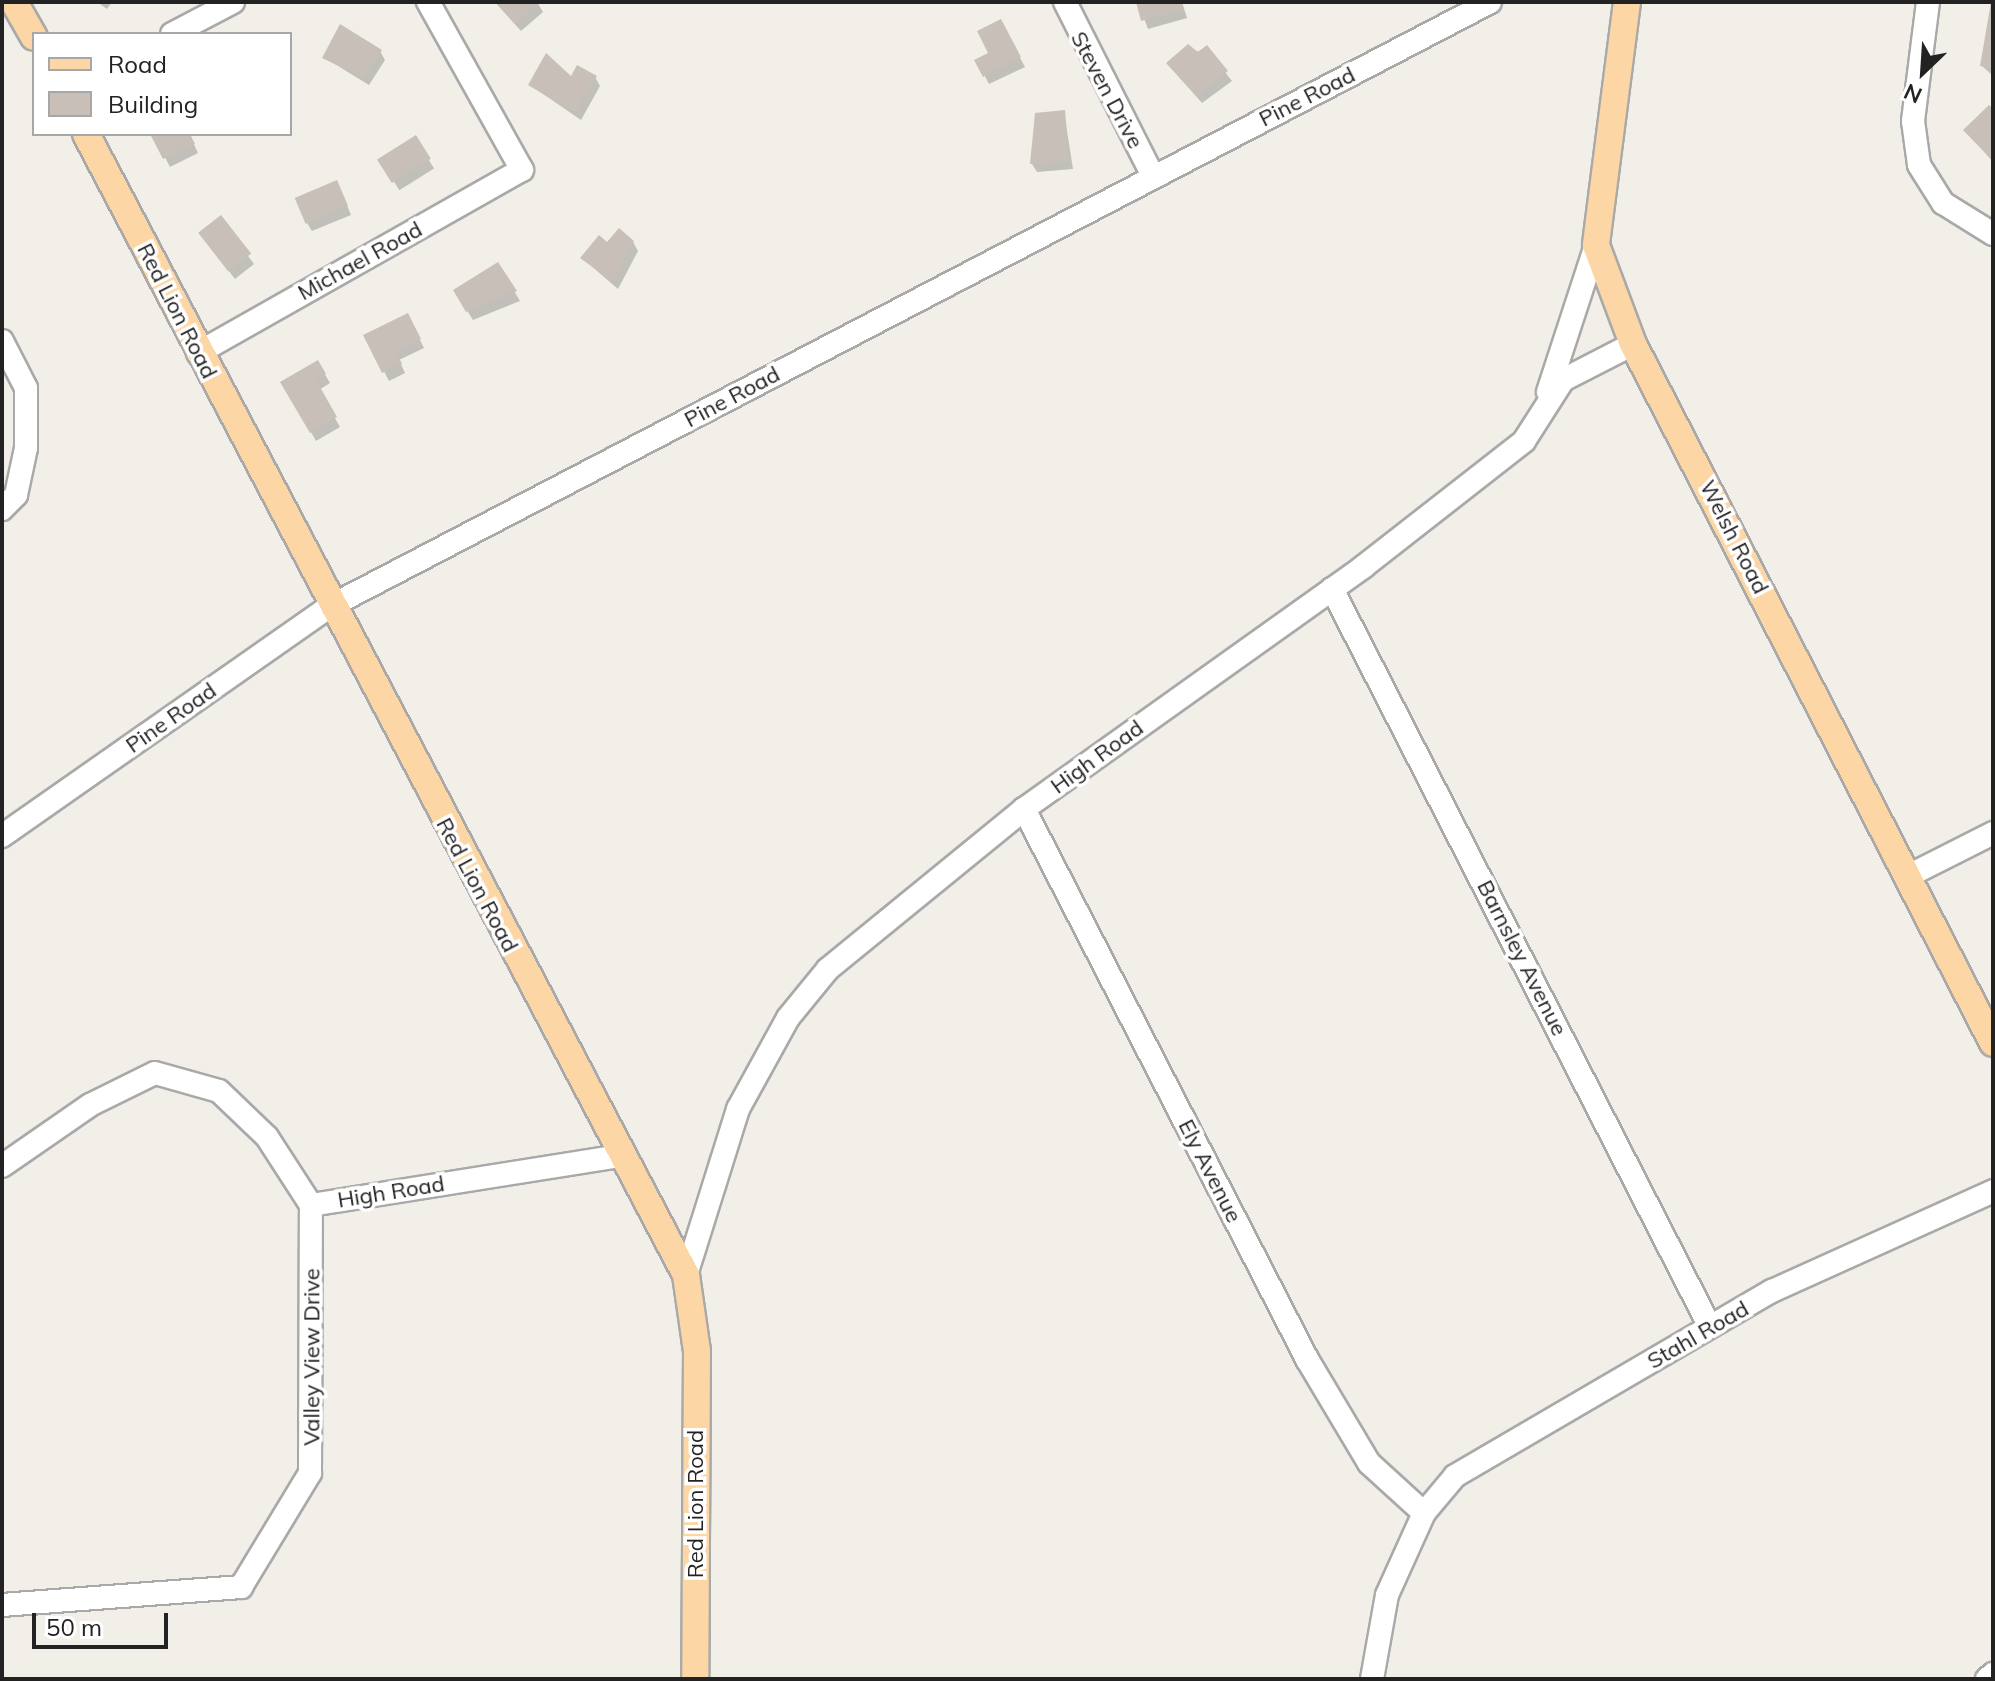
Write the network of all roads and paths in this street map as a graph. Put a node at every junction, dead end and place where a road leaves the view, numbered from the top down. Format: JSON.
{"nodes":[{"id":1,"x":14,"y":2,"type":"edge"},
{"id":2,"x":233,"y":2,"type":"edge"},
{"id":3,"x":428,"y":2,"type":"edge"},
{"id":4,"x":1065,"y":2,"type":"edge"},
{"id":5,"x":1490,"y":2,"type":"edge"},
{"id":6,"x":1627,"y":2,"type":"edge"},
{"id":7,"x":1928,"y":2,"type":"edge"},
{"id":8,"x":176,"y":32,"type":"edge"},
{"id":9,"x":32,"y":34,"type":"edge"},
{"id":10,"x":87,"y":136,"type":"edge"},
{"id":11,"x":1153,"y":176,"type":"junction"},
{"id":12,"x":1993,"y":234,"type":"edge"},
{"id":13,"x":1596,"y":245,"type":"junction"},
{"id":14,"x":2,"y":341,"type":"edge"},
{"id":15,"x":1633,"y":344,"type":"junction"},
{"id":16,"x":198,"y":353,"type":"junction"},
{"id":17,"x":1546,"y":399,"type":"junction"},
{"id":18,"x":2,"y":509,"type":"edge"},
{"id":19,"x":1332,"y":589,"type":"junction"},
{"id":20,"x":329,"y":607,"type":"junction"},
{"id":21,"x":1024,"y":809,"type":"junction"},
{"id":22,"x":1993,"y":833,"type":"edge"},
{"id":23,"x":2,"y":836,"type":"edge"},
{"id":24,"x":1910,"y":875,"type":"junction"},
{"id":25,"x":1993,"y":1043,"type":"edge"},
{"id":26,"x":622,"y":1156,"type":"junction"},
{"id":27,"x":2,"y":1166,"type":"edge"},
{"id":28,"x":1993,"y":1191,"type":"edge"},
{"id":29,"x":311,"y":1205,"type":"junction"},
{"id":30,"x":686,"y":1275,"type":"junction"},
{"id":31,"x":1710,"y":1327,"type":"junction"},
{"id":32,"x":1424,"y":1513,"type":"junction"},
{"id":33,"x":2,"y":1605,"type":"edge"},
{"id":34,"x":1993,"y":1674,"type":"edge"},
{"id":35,"x":695,"y":1679,"type":"edge"},
{"id":36,"x":1372,"y":1679,"type":"edge"},
{"id":37,"x":1987,"y":1679,"type":"edge"}],
"edges":[{"from":1,"to":9,"type":"main road"},
{"from":2,"to":8,"type":"street"},
{"from":3,"to":16,"type":"street","name":"Michael Road"},
{"from":4,"to":11,"type":"street","name":"Steven Drive"},
{"from":5,"to":11,"type":"street","name":"Pine Road"},
{"from":6,"to":13,"type":"main road","name":"Welsh Road"},
{"from":7,"to":12,"type":"street"},
{"from":10,"to":16,"type":"main road","name":"Red Lion Road"},
{"from":11,"to":20,"type":"street","name":"Pine Road"},
{"from":13,"to":15,"type":"main road","name":"Welsh Road"},
{"from":13,"to":17,"type":"street"},
{"from":14,"to":18,"type":"street"},
{"from":15,"to":17,"type":"street","name":"High Road"},
{"from":15,"to":24,"type":"main road","name":"Welsh Road"},
{"from":16,"to":20,"type":"main road","name":"Red Lion Road"},
{"from":17,"to":19,"type":"street","name":"High Road"},
{"from":19,"to":21,"type":"street","name":"High Road"},
{"from":19,"to":31,"type":"street","name":"Barnsley Avenue"},
{"from":20,"to":23,"type":"street","name":"Pine Road"},
{"from":20,"to":26,"type":"main road","name":"Red Lion Road"},
{"from":21,"to":30,"type":"street","name":"High Road"},
{"from":21,"to":32,"type":"street","name":"Ely Avenue"},
{"from":22,"to":24,"type":"street"},
{"from":24,"to":25,"type":"main road","name":"Welsh Road"},
{"from":26,"to":29,"type":"street","name":"High Road"},
{"from":26,"to":30,"type":"main road","name":"Red Lion Road"},
{"from":27,"to":29,"type":"street","name":"High Road"},
{"from":28,"to":31,"type":"street","name":"Stahl Road"},
{"from":29,"to":33,"type":"street","name":"Valley View Drive"},
{"from":30,"to":35,"type":"main road","name":"Red Lion Road"},
{"from":31,"to":32,"type":"street","name":"Stahl Road"},
{"from":32,"to":36,"type":"street","name":"Stahl Road"},
{"from":34,"to":37,"type":"street"}]}
